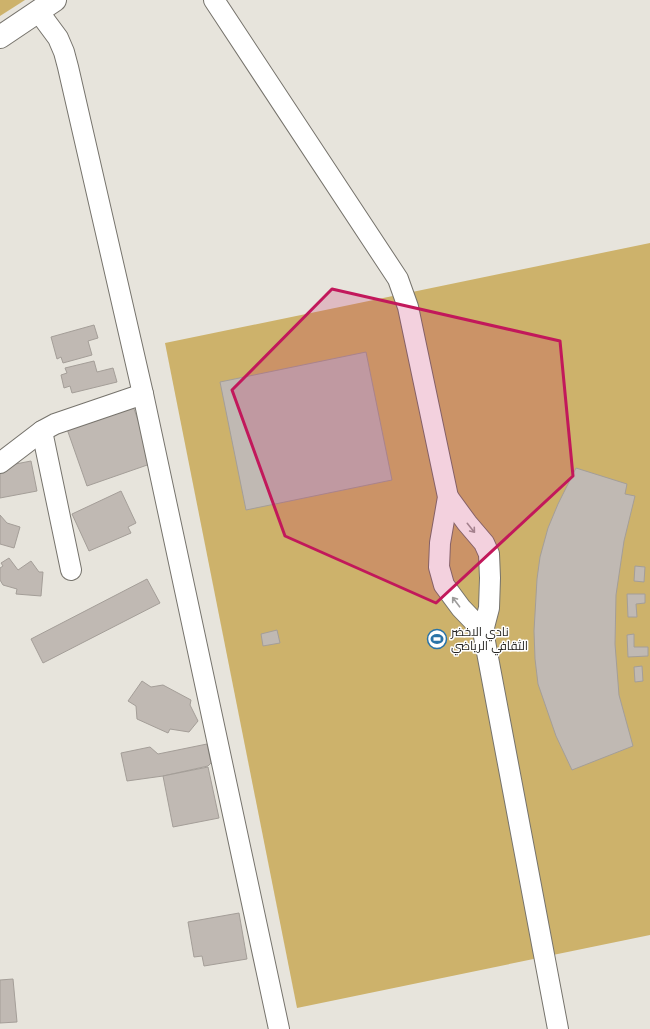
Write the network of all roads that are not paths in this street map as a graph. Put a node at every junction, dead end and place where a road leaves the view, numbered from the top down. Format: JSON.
{"nodes":[{"id":1,"x":214,"y":0,"type":"edge"},
{"id":2,"x":46,"y":6,"type":"edge"},
{"id":3,"x":0,"y":37,"type":"edge"},
{"id":4,"x":144,"y":394,"type":"junction"},
{"id":5,"x":42,"y":431,"type":"junction"},
{"id":6,"x":0,"y":462,"type":"edge"},
{"id":7,"x":448,"y":497,"type":"junction"},
{"id":8,"x":71,"y":570,"type":"dead end"},
{"id":9,"x":483,"y":630,"type":"junction"},
{"id":10,"x":279,"y":1029,"type":"edge"},
{"id":11,"x":558,"y":1029,"type":"edge"}],
"edges":[{"from":1,"to":7,"type":"street"},
{"from":2,"to":3,"type":"street"},
{"from":2,"to":4,"type":"street"},
{"from":4,"to":5,"type":"street"},
{"from":4,"to":10,"type":"street"},
{"from":5,"to":6,"type":"street"},
{"from":5,"to":8,"type":"street"},
{"from":7,"to":9,"type":"street","one_way":true},
{"from":9,"to":7,"type":"street","one_way":true},
{"from":9,"to":11,"type":"street"}]}
